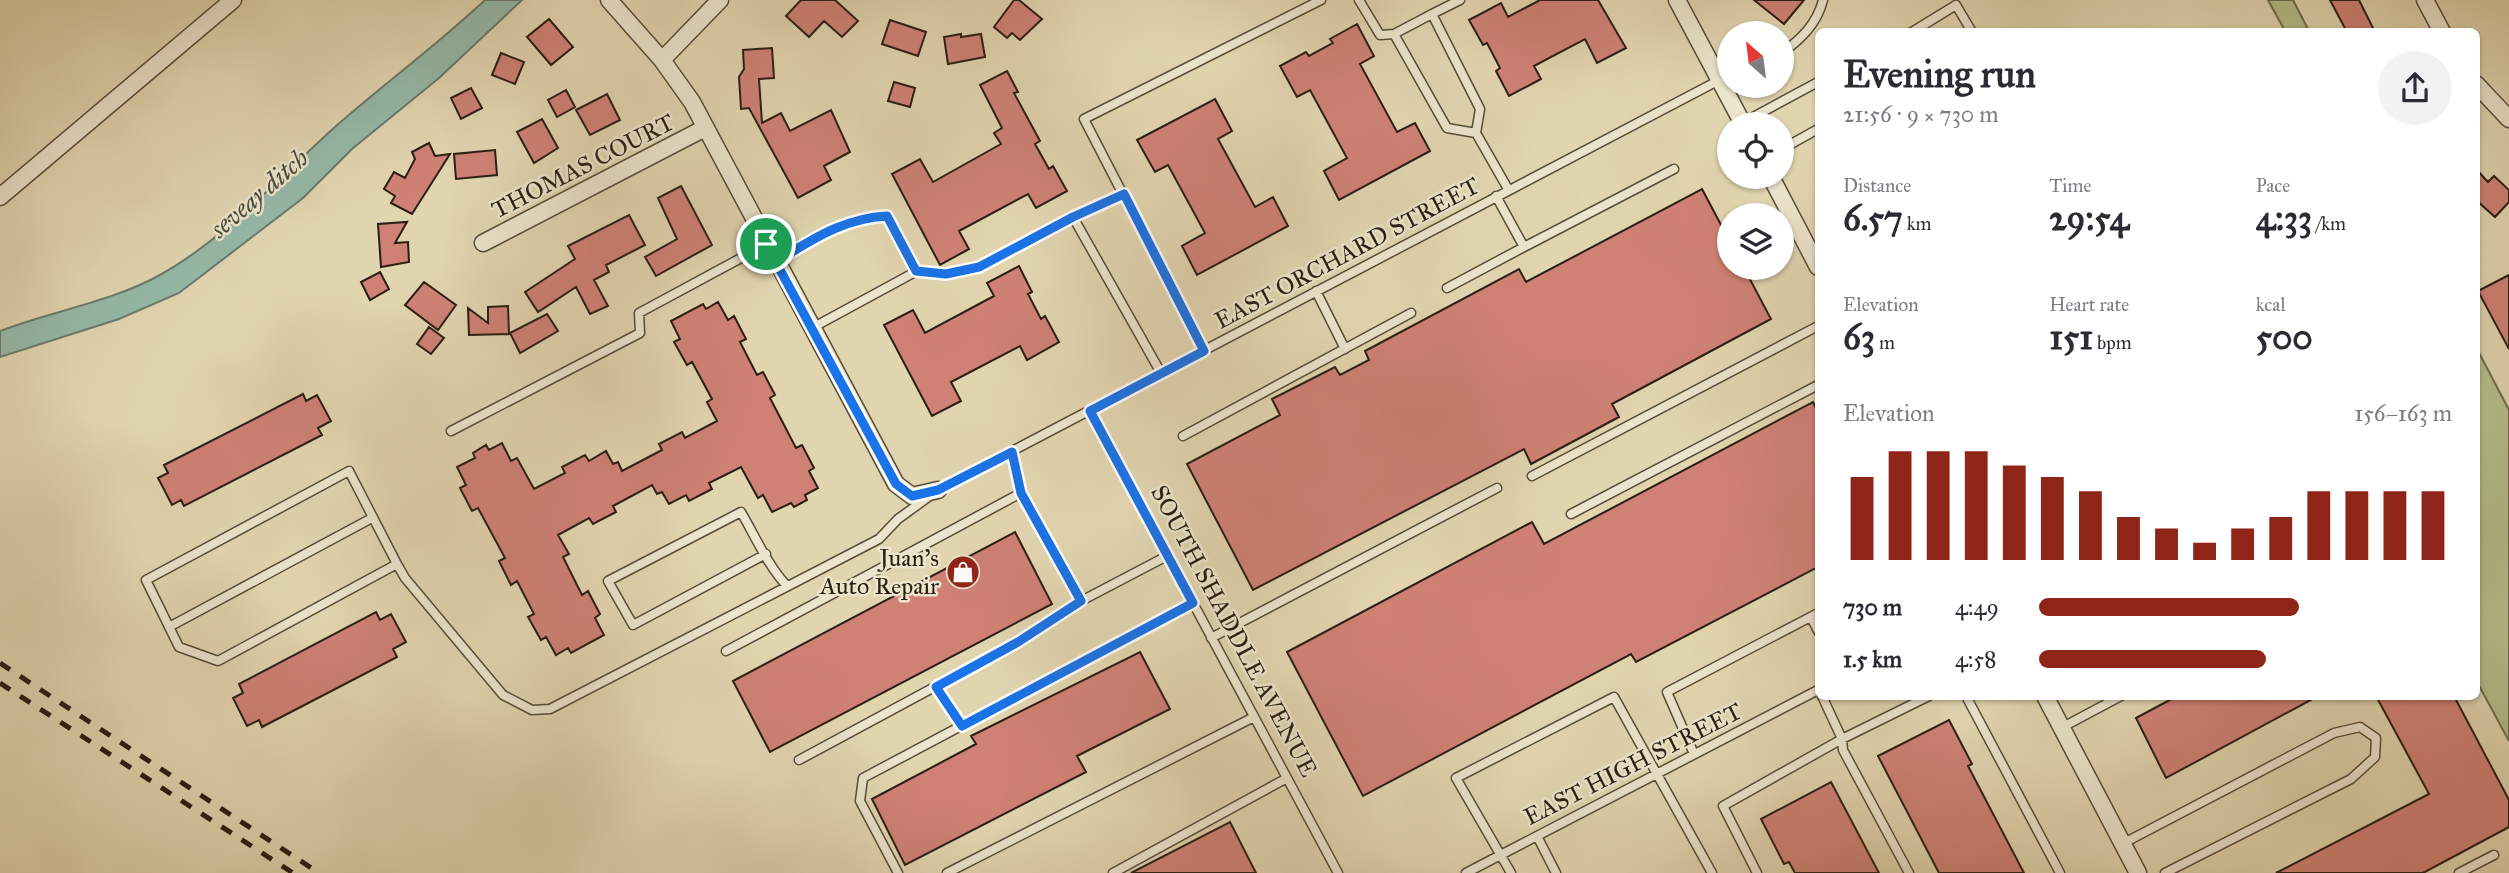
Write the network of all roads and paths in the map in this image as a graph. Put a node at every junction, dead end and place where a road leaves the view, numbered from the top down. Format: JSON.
{"nodes":[{"id":1,"x":233,"y":0,"type":"edge"},
{"id":2,"x":609,"y":0,"type":"edge"},
{"id":3,"x":720,"y":0,"type":"edge"},
{"id":4,"x":1321,"y":0,"type":"edge"},
{"id":5,"x":1359,"y":0,"type":"edge"},
{"id":6,"x":1460,"y":0,"type":"edge"},
{"id":7,"x":1823,"y":0,"type":"edge"},
{"id":8,"x":2426,"y":0,"type":"edge"},
{"id":9,"x":1683,"y":2,"type":"edge"},
{"id":10,"x":1432,"y":14,"type":"junction"},
{"id":11,"x":1919,"y":28,"type":"edge"},
{"id":12,"x":1970,"y":28,"type":"edge"},
{"id":13,"x":2440,"y":28,"type":"edge"},
{"id":14,"x":1395,"y":34,"type":"junction"},
{"id":15,"x":1794,"y":43,"type":"edge"},
{"id":16,"x":662,"y":60,"type":"junction"},
{"id":17,"x":1717,"y":63,"type":"edge"},
{"id":18,"x":1717,"y":80,"type":"edge"},
{"id":19,"x":1815,"y":84,"type":"edge"},
{"id":20,"x":2480,"y":88,"type":"edge"},
{"id":21,"x":1764,"y":112,"type":"edge"},
{"id":22,"x":2509,"y":119,"type":"edge"},
{"id":23,"x":705,"y":128,"type":"junction"},
{"id":24,"x":1815,"y":131,"type":"edge"},
{"id":25,"x":1476,"y":133,"type":"junction"},
{"id":26,"x":1794,"y":142,"type":"edge"},
{"id":27,"x":1674,"y":169,"type":"dead end"},
{"id":28,"x":1508,"y":189,"type":"junction"},
{"id":29,"x":1776,"y":189,"type":"edge"},
{"id":30,"x":1124,"y":194,"type":"junction"},
{"id":31,"x":1496,"y":196,"type":"junction"},
{"id":32,"x":0,"y":197,"type":"edge"},
{"id":33,"x":1073,"y":217,"type":"junction"},
{"id":34,"x":483,"y":243,"type":"dead end"},
{"id":35,"x":766,"y":244,"type":"junction"},
{"id":36,"x":1524,"y":247,"type":"junction"},
{"id":37,"x":1815,"y":261,"type":"edge"},
{"id":38,"x":916,"y":271,"type":"junction"},
{"id":39,"x":1447,"y":288,"type":"dead end"},
{"id":40,"x":1316,"y":291,"type":"junction"},
{"id":41,"x":1411,"y":313,"type":"dead end"},
{"id":42,"x":812,"y":328,"type":"junction"},
{"id":43,"x":1815,"y":328,"type":"edge"},
{"id":44,"x":1345,"y":349,"type":"junction"},
{"id":45,"x":1204,"y":351,"type":"junction"},
{"id":46,"x":1161,"y":373,"type":"junction"},
{"id":47,"x":1815,"y":388,"type":"edge"},
{"id":48,"x":1090,"y":411,"type":"junction"},
{"id":49,"x":451,"y":430,"type":"dead end"},
{"id":50,"x":1183,"y":436,"type":"dead end"},
{"id":51,"x":1012,"y":452,"type":"junction"},
{"id":52,"x":1532,"y":476,"type":"dead end"},
{"id":53,"x":1497,"y":488,"type":"dead end"},
{"id":54,"x":938,"y":490,"type":"junction"},
{"id":55,"x":1021,"y":493,"type":"junction"},
{"id":56,"x":1571,"y":514,"type":"dead end"},
{"id":57,"x":373,"y":518,"type":"junction"},
{"id":58,"x":766,"y":554,"type":"junction"},
{"id":59,"x":1167,"y":556,"type":"junction"},
{"id":60,"x":397,"y":564,"type":"junction"},
{"id":61,"x":787,"y":586,"type":"junction"},
{"id":62,"x":1081,"y":601,"type":"junction"},
{"id":63,"x":1193,"y":603,"type":"junction"},
{"id":64,"x":1815,"y":615,"type":"edge"},
{"id":65,"x":169,"y":627,"type":"junction"},
{"id":66,"x":1211,"y":638,"type":"junction"},
{"id":67,"x":726,"y":651,"type":"dead end"},
{"id":68,"x":936,"y":687,"type":"junction"},
{"id":69,"x":1815,"y":692,"type":"edge"},
{"id":70,"x":1824,"y":700,"type":"edge"},
{"id":71,"x":1921,"y":700,"type":"edge"},
{"id":72,"x":1968,"y":700,"type":"edge"},
{"id":73,"x":2047,"y":700,"type":"edge"},
{"id":74,"x":2114,"y":700,"type":"edge"},
{"id":75,"x":1254,"y":717,"type":"junction"},
{"id":76,"x":962,"y":726,"type":"junction"},
{"id":77,"x":2062,"y":728,"type":"junction"},
{"id":78,"x":1842,"y":739,"type":"junction"},
{"id":79,"x":1694,"y":754,"type":"junction"},
{"id":80,"x":799,"y":760,"type":"dead end"},
{"id":81,"x":1656,"y":774,"type":"junction"},
{"id":82,"x":1287,"y":778,"type":"junction"},
{"id":83,"x":1537,"y":836,"type":"junction"},
{"id":84,"x":2122,"y":844,"type":"junction"},
{"id":85,"x":2494,"y":855,"type":"dead end"},
{"id":86,"x":1499,"y":856,"type":"junction"},
{"id":87,"x":898,"y":873,"type":"edge"},
{"id":88,"x":947,"y":873,"type":"edge"},
{"id":89,"x":1113,"y":873,"type":"edge"},
{"id":90,"x":1338,"y":873,"type":"edge"},
{"id":91,"x":1465,"y":873,"type":"edge"},
{"id":92,"x":1511,"y":873,"type":"edge"},
{"id":93,"x":1556,"y":873,"type":"edge"},
{"id":94,"x":1712,"y":873,"type":"edge"},
{"id":95,"x":1757,"y":873,"type":"edge"},
{"id":96,"x":1909,"y":873,"type":"edge"},
{"id":97,"x":2060,"y":873,"type":"edge"},
{"id":98,"x":2138,"y":873,"type":"edge"},
{"id":99,"x":2165,"y":873,"type":"edge"},
{"id":100,"x":2459,"y":873,"type":"edge"}],
"edges":[{"from":1,"to":32,"type":"street"},
{"from":2,"to":16,"type":"street"},
{"from":3,"to":16,"type":"street"},
{"from":4,"to":30,"type":"lane"},
{"from":5,"to":14,"type":"lane"},
{"from":6,"to":10,"type":"lane"},
{"from":7,"to":15,"type":"lane"},
{"from":8,"to":13,"type":"street"},
{"from":9,"to":17,"type":"street"},
{"from":10,"to":14,"type":"lane"},
{"from":10,"to":25,"type":"lane"},
{"from":11,"to":12,"type":"lane"},
{"from":14,"to":25,"type":"lane"},
{"from":16,"to":23,"type":"street"},
{"from":18,"to":28,"type":"lane","name":"EAST ORCHARD STREET"},
{"from":19,"to":21,"type":"lane"},
{"from":20,"to":22,"type":"street"},
{"from":23,"to":34,"type":"street","name":"THOMAS COURT"},
{"from":23,"to":35,"type":"street"},
{"from":24,"to":26,"type":"lane"},
{"from":25,"to":28,"type":"lane"},
{"from":27,"to":36,"type":"lane"},
{"from":28,"to":31,"type":"lane","name":"EAST ORCHARD STREET"},
{"from":29,"to":37,"type":"street"},
{"from":30,"to":33,"type":"lane"},
{"from":30,"to":45,"type":"lane"},
{"from":31,"to":36,"type":"lane"},
{"from":31,"to":40,"type":"lane","name":"EAST ORCHARD STREET"},
{"from":33,"to":38,"type":"lane"},
{"from":33,"to":46,"type":"lane"},
{"from":35,"to":38,"type":"lane"},
{"from":35,"to":42,"type":"street"},
{"from":35,"to":49,"type":"lane"},
{"from":36,"to":39,"type":"lane"},
{"from":38,"to":42,"type":"lane"},
{"from":40,"to":44,"type":"lane"},
{"from":40,"to":45,"type":"lane","name":"EAST ORCHARD STREET"},
{"from":41,"to":44,"type":"lane"},
{"from":42,"to":54,"type":"street"},
{"from":43,"to":52,"type":"lane"},
{"from":44,"to":50,"type":"lane"},
{"from":45,"to":46,"type":"lane","name":"EAST ORCHARD STREET"},
{"from":46,"to":48,"type":"lane","name":"EAST ORCHARD STREET"},
{"from":47,"to":56,"type":"lane"},
{"from":48,"to":51,"type":"lane","name":"EAST ORCHARD STREET"},
{"from":48,"to":59,"type":"lane","name":"SOUTH SHADDLE AVENUE"},
{"from":51,"to":54,"type":"lane","name":"EAST ORCHARD STREET"},
{"from":51,"to":55,"type":"lane"},
{"from":53,"to":66,"type":"lane"},
{"from":54,"to":61,"type":"lane","name":"EAST ORCHARD STREET"},
{"from":55,"to":62,"type":"lane"},
{"from":55,"to":67,"type":"lane"},
{"from":57,"to":60,"type":"lane","name":"EAST ORCHARD STREET"},
{"from":57,"to":65,"type":"lane"},
{"from":57,"to":65,"type":"lane","name":"EAST ORCHARD STREET"},
{"from":58,"to":58,"type":"lane"},
{"from":58,"to":61,"type":"lane"},
{"from":59,"to":62,"type":"lane"},
{"from":59,"to":63,"type":"lane","name":"SOUTH SHADDLE AVENUE"},
{"from":60,"to":61,"type":"lane","name":"EAST ORCHARD STREET"},
{"from":60,"to":65,"type":"lane"},
{"from":62,"to":68,"type":"lane"},
{"from":63,"to":66,"type":"lane","name":"SOUTH SHADDLE AVENUE"},
{"from":63,"to":76,"type":"lane"},
{"from":64,"to":79,"type":"lane"},
{"from":66,"to":75,"type":"lane","name":"SOUTH SHADDLE AVENUE"},
{"from":68,"to":76,"type":"lane"},
{"from":68,"to":80,"type":"lane"},
{"from":69,"to":79,"type":"lane","name":"EAST HIGH STREET"},
{"from":70,"to":78,"type":"lane"},
{"from":71,"to":78,"type":"lane"},
{"from":72,"to":97,"type":"lane"},
{"from":73,"to":77,"type":"street"},
{"from":74,"to":77,"type":"lane"},
{"from":75,"to":82,"type":"lane","name":"SOUTH SHADDLE AVENUE"},
{"from":75,"to":88,"type":"lane"},
{"from":76,"to":87,"type":"lane"},
{"from":77,"to":84,"type":"street"},
{"from":78,"to":95,"type":"lane"},
{"from":78,"to":96,"type":"lane"},
{"from":79,"to":81,"type":"lane","name":"EAST HIGH STREET"},
{"from":81,"to":83,"type":"lane","name":"EAST HIGH STREET"},
{"from":81,"to":86,"type":"lane"},
{"from":81,"to":94,"type":"lane"},
{"from":82,"to":89,"type":"lane"},
{"from":82,"to":90,"type":"lane","name":"SOUTH SHADDLE AVENUE"},
{"from":83,"to":86,"type":"lane","name":"EAST HIGH STREET"},
{"from":83,"to":93,"type":"lane"},
{"from":84,"to":98,"type":"street"},
{"from":84,"to":99,"type":"lane"},
{"from":85,"to":100,"type":"lane"},
{"from":86,"to":91,"type":"lane","name":"EAST HIGH STREET"},
{"from":86,"to":92,"type":"lane"}]}
